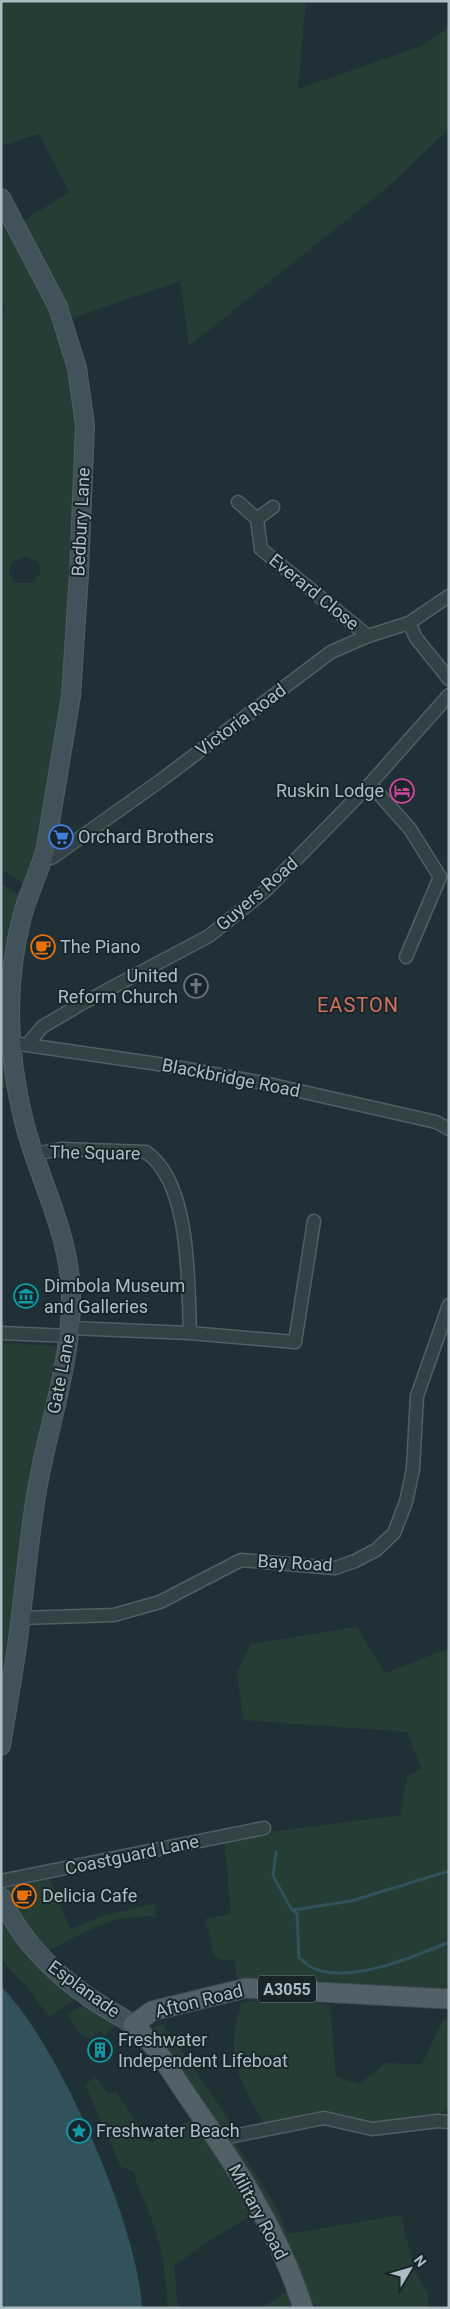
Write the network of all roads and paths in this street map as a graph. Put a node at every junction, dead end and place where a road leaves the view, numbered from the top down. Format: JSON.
{"nodes":[{"id":1,"x":1,"y":198,"type":"edge"},
{"id":2,"x":238,"y":502,"type":"dead end"},
{"id":3,"x":273,"y":506,"type":"dead end"},
{"id":4,"x":257,"y":519,"type":"junction"},
{"id":5,"x":449,"y":596,"type":"edge"},
{"id":6,"x":409,"y":623,"type":"junction"},
{"id":7,"x":368,"y":636,"type":"junction"},
{"id":8,"x":449,"y":679,"type":"edge"},
{"id":9,"x":449,"y":695,"type":"edge"},
{"id":10,"x":370,"y":784,"type":"junction"},
{"id":11,"x":43,"y":860,"type":"junction"},
{"id":12,"x":406,"y":957,"type":"dead end"},
{"id":13,"x":10,"y":1044,"type":"junction"},
{"id":14,"x":28,"y":1044,"type":"junction"},
{"id":15,"x":449,"y":1129,"type":"edge"},
{"id":16,"x":34,"y":1154,"type":"junction"},
{"id":17,"x":314,"y":1221,"type":"dead end"},
{"id":18,"x":449,"y":1305,"type":"edge"},
{"id":19,"x":69,"y":1332,"type":"junction"},
{"id":20,"x":1,"y":1333,"type":"edge"},
{"id":21,"x":190,"y":1333,"type":"junction"},
{"id":22,"x":21,"y":1618,"type":"junction"},
{"id":23,"x":1,"y":1746,"type":"edge"},
{"id":24,"x":264,"y":1828,"type":"dead end"},
{"id":25,"x":1,"y":1881,"type":"edge"},
{"id":26,"x":2,"y":1899,"type":"edge"},
{"id":27,"x":449,"y":1999,"type":"edge"},
{"id":28,"x":132,"y":2025,"type":"junction"},
{"id":29,"x":449,"y":2122,"type":"edge"},
{"id":30,"x":218,"y":2141,"type":"junction"},
{"id":31,"x":303,"y":2308,"type":"edge"}],
"edges":[{"from":1,"to":11,"type":"street","name":"Bedbury Lane"},
{"from":2,"to":4,"type":"street"},
{"from":3,"to":4,"type":"street"},
{"from":4,"to":7,"type":"street","name":"Everard Close"},
{"from":5,"to":6,"type":"street","name":"Victoria Road"},
{"from":6,"to":7,"type":"street","name":"Victoria Road"},
{"from":6,"to":8,"type":"street"},
{"from":7,"to":11,"type":"street","name":"Victoria Road"},
{"from":9,"to":10,"type":"street","name":"Guyers Road"},
{"from":10,"to":12,"type":"street"},
{"from":10,"to":14,"type":"street","name":"Guyers Road"},
{"from":11,"to":13,"type":"street","name":"Gate Lane"},
{"from":13,"to":14,"type":"street","name":"Blackbridge Road"},
{"from":13,"to":16,"type":"street","name":"Gate Lane"},
{"from":14,"to":15,"type":"street","name":"Blackbridge Road"},
{"from":16,"to":19,"type":"street","name":"Gate Lane"},
{"from":16,"to":21,"type":"street","name":"The Square"},
{"from":17,"to":21,"type":"street"},
{"from":18,"to":22,"type":"street","name":"Bay Road"},
{"from":19,"to":20,"type":"street"},
{"from":19,"to":21,"type":"street"},
{"from":19,"to":22,"type":"street","name":"Gate Lane"},
{"from":22,"to":23,"type":"street","name":"Gate Lane"},
{"from":24,"to":25,"type":"street","name":"Coastguard Lane"},
{"from":26,"to":28,"type":"street","name":"Esplanade"},
{"from":27,"to":28,"type":"main road","name":"Afton Road","number":"A3055"},
{"from":28,"to":30,"type":"main road","name":"Military Road"},
{"from":29,"to":30,"type":"street"},
{"from":30,"to":31,"type":"main road","name":"Military Road"}]}
